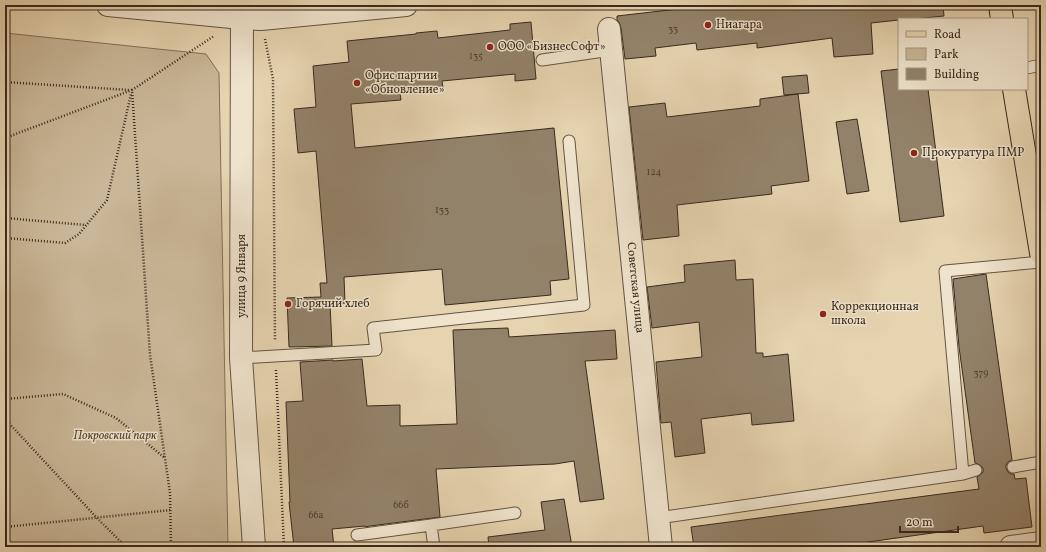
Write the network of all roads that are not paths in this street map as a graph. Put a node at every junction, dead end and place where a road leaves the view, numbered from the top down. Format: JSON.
{"nodes":[{"id":1,"x":108,"y":5,"type":"edge"},
{"id":2,"x":406,"y":5,"type":"edge"},
{"id":3,"x":1000,"y":5,"type":"edge"},
{"id":4,"x":248,"y":14,"type":"edge"},
{"id":5,"x":1002,"y":18,"type":"edge"},
{"id":6,"x":610,"y":40,"type":"joint"},
{"id":7,"x":542,"y":60,"type":"dead end"},
{"id":8,"x":1041,"y":65,"type":"edge"},
{"id":9,"x":1028,"y":68,"type":"edge"},
{"id":10,"x":1014,"y":90,"type":"edge"},
{"id":11,"x":569,"y":141,"type":"dead end"},
{"id":12,"x":1041,"y":253,"type":"edge"},
{"id":13,"x":1041,"y":262,"type":"edge"},
{"id":14,"x":241,"y":358,"type":"junction"},
{"id":15,"x":1041,"y":462,"type":"edge"},
{"id":16,"x":1013,"y":467,"type":"dead end"},
{"id":17,"x":976,"y":470,"type":"dead end"},
{"id":18,"x":963,"y":474,"type":"junction"},
{"id":19,"x":515,"y":513,"type":"dead end"},
{"id":20,"x":658,"y":518,"type":"junction"},
{"id":21,"x":432,"y":525,"type":"junction"},
{"id":22,"x":357,"y":535,"type":"dead end"},
{"id":23,"x":1041,"y":543,"type":"edge"},
{"id":24,"x":254,"y":547,"type":"edge"},
{"id":25,"x":434,"y":547,"type":"edge"},
{"id":26,"x":661,"y":547,"type":"edge"},
{"id":27,"x":1011,"y":547,"type":"edge"}],
"edges":[{"from":1,"to":4,"type":"street"},
{"from":2,"to":4,"type":"street"},
{"from":3,"to":5,"type":"main road"},
{"from":4,"to":14,"type":"street","name":"улица 9 Января"},
{"from":6,"to":7,"type":"lane"},
{"from":6,"to":20,"type":"street","name":"Советская улица"},
{"from":8,"to":9,"type":"lane"},
{"from":10,"to":12,"type":"main road"},
{"from":11,"to":14,"type":"lane"},
{"from":13,"to":18,"type":"lane"},
{"from":14,"to":24,"type":"street","name":"улица 9 Января"},
{"from":15,"to":16,"type":"lane"},
{"from":17,"to":18,"type":"lane"},
{"from":18,"to":20,"type":"lane"},
{"from":19,"to":21,"type":"lane"},
{"from":20,"to":26,"type":"street","name":"Советская улица"},
{"from":21,"to":22,"type":"lane"},
{"from":21,"to":25,"type":"lane"},
{"from":23,"to":27,"type":"street"}]}
